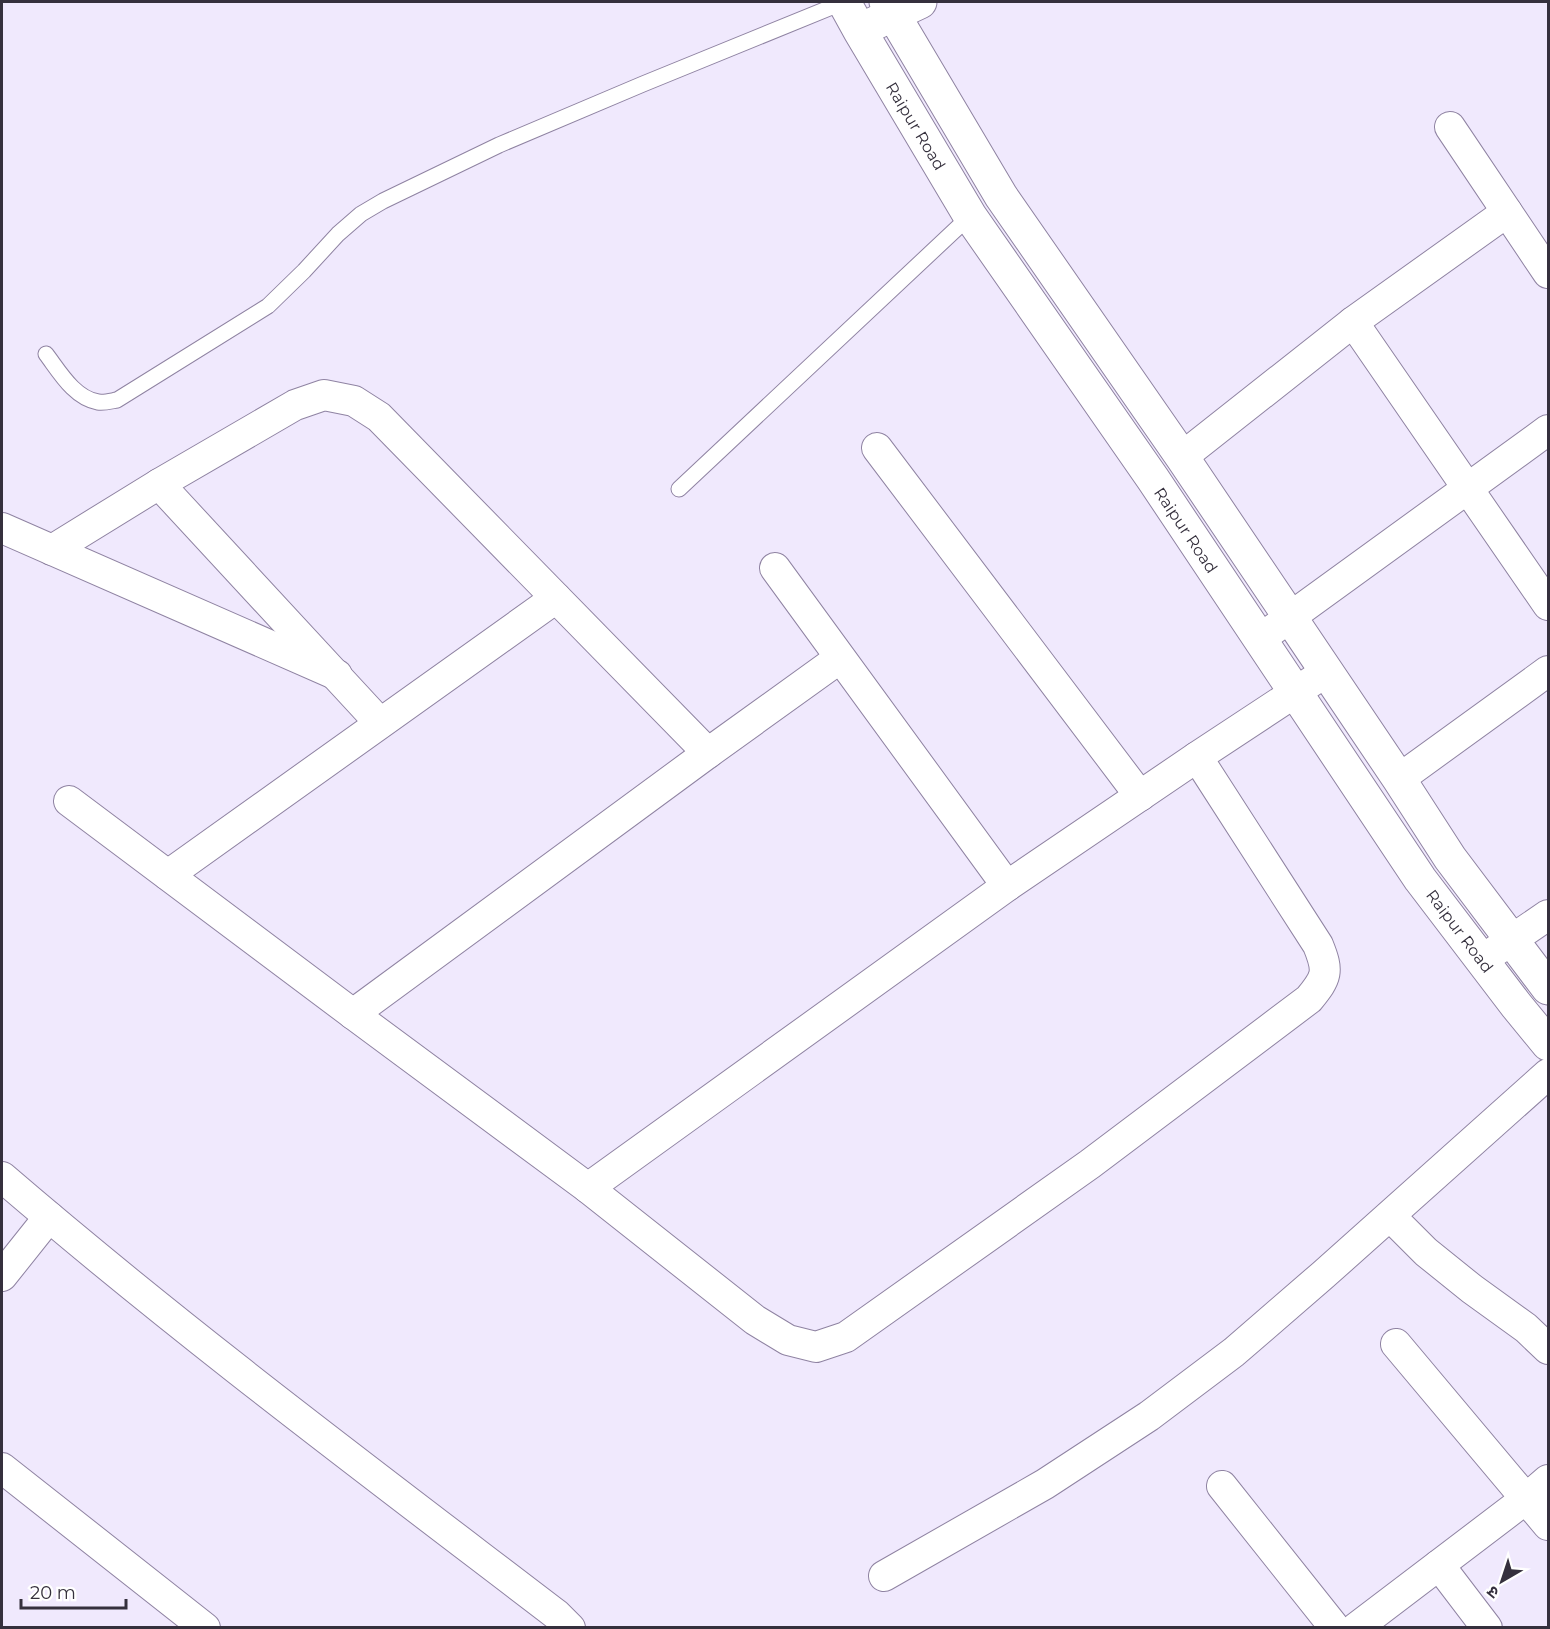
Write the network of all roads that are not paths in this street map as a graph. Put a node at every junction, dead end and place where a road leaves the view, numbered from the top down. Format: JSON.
{"nodes":[{"id":1,"x":844,"y":2,"type":"edge"},
{"id":2,"x":900,"y":6,"type":"edge"},
{"id":3,"x":860,"y":31,"type":"junction"},
{"id":4,"x":1450,"y":127,"type":"dead end"},
{"id":5,"x":1507,"y":212,"type":"junction"},
{"id":6,"x":970,"y":216,"type":"junction"},
{"id":7,"x":1034,"y":243,"type":"junction"},
{"id":8,"x":1004,"y":265,"type":"junction"},
{"id":9,"x":1548,"y":273,"type":"edge"},
{"id":10,"x":1353,"y":322,"type":"junction"},
{"id":11,"x":46,"y":354,"type":"dead end"},
{"id":12,"x":1548,"y":430,"type":"edge"},
{"id":13,"x":877,"y":448,"type":"dead end"},
{"id":14,"x":1182,"y":457,"type":"junction"},
{"id":15,"x":159,"y":484,"type":"junction"},
{"id":16,"x":679,"y":489,"type":"dead end"},
{"id":17,"x":1469,"y":489,"type":"junction"},
{"id":18,"x":2,"y":528,"type":"edge"},
{"id":19,"x":52,"y":550,"type":"junction"},
{"id":20,"x":775,"y":568,"type":"dead end"},
{"id":21,"x":556,"y":598,"type":"junction"},
{"id":22,"x":1548,"y":605,"type":"edge"},
{"id":23,"x":1289,"y":618,"type":"junction"},
{"id":24,"x":1260,"y":639,"type":"junction"},
{"id":25,"x":840,"y":658,"type":"junction"},
{"id":26,"x":1548,"y":671,"type":"edge"},
{"id":27,"x":1326,"y":672,"type":"junction"},
{"id":28,"x":337,"y":675,"type":"junction"},
{"id":29,"x":1296,"y":693,"type":"junction"},
{"id":30,"x":380,"y":723,"type":"junction"},
{"id":31,"x":708,"y":753,"type":"junction"},
{"id":32,"x":1197,"y":757,"type":"junction"},
{"id":33,"x":1399,"y":779,"type":"junction"},
{"id":34,"x":1140,"y":796,"type":"junction"},
{"id":35,"x":69,"y":801,"type":"dead end"},
{"id":36,"x":168,"y":875,"type":"junction"},
{"id":37,"x":1007,"y":886,"type":"junction"},
{"id":38,"x":1548,"y":915,"type":"edge"},
{"id":39,"x":1512,"y":939,"type":"junction"},
{"id":40,"x":1482,"y":960,"type":"junction"},
{"id":41,"x":1548,"y":988,"type":"edge"},
{"id":42,"x":353,"y":1014,"type":"junction"},
{"id":43,"x":1548,"y":1044,"type":"edge"},
{"id":44,"x":1548,"y":1074,"type":"edge"},
{"id":45,"x":2,"y":1177,"type":"edge"},
{"id":46,"x":588,"y":1188,"type":"junction"},
{"id":47,"x":1390,"y":1216,"type":"junction"},
{"id":48,"x":49,"y":1217,"type":"junction"},
{"id":49,"x":2,"y":1276,"type":"edge"},
{"id":50,"x":1396,"y":1344,"type":"dead end"},
{"id":51,"x":1548,"y":1349,"type":"edge"},
{"id":52,"x":2,"y":1468,"type":"edge"},
{"id":53,"x":1222,"y":1486,"type":"dead end"},
{"id":54,"x":1538,"y":1489,"type":"edge"},
{"id":55,"x":1548,"y":1525,"type":"edge"},
{"id":56,"x":1439,"y":1565,"type":"junction"},
{"id":57,"x":884,"y":1576,"type":"dead end"},
{"id":58,"x":205,"y":1628,"type":"edge"},
{"id":59,"x":570,"y":1628,"type":"edge"},
{"id":60,"x":1335,"y":1628,"type":"edge"},
{"id":61,"x":1356,"y":1628,"type":"edge"},
{"id":62,"x":1486,"y":1628,"type":"edge"}],
"edges":[{"from":1,"to":3,"type":"main road","name":"Raipur Road"},
{"from":1,"to":11,"type":"lane"},
{"from":2,"to":3,"type":"main road"},
{"from":2,"to":7,"type":"main road"},
{"from":3,"to":6,"type":"main road","name":"Raipur Road"},
{"from":4,"to":5,"type":"street"},
{"from":5,"to":9,"type":"street"},
{"from":5,"to":10,"type":"street"},
{"from":6,"to":8,"type":"main road","name":"Raipur Road"},
{"from":6,"to":16,"type":"lane"},
{"from":7,"to":8,"type":"main road"},
{"from":7,"to":14,"type":"main road"},
{"from":8,"to":24,"type":"main road","name":"Raipur Road"},
{"from":10,"to":14,"type":"street"},
{"from":10,"to":17,"type":"street"},
{"from":12,"to":17,"type":"street"},
{"from":13,"to":34,"type":"street"},
{"from":14,"to":23,"type":"main road"},
{"from":15,"to":19,"type":"street"},
{"from":15,"to":21,"type":"street"},
{"from":15,"to":28,"type":"street"},
{"from":17,"to":22,"type":"street"},
{"from":17,"to":23,"type":"street"},
{"from":18,"to":19,"type":"street"},
{"from":19,"to":28,"type":"street"},
{"from":20,"to":25,"type":"street"},
{"from":21,"to":30,"type":"street"},
{"from":21,"to":31,"type":"street"},
{"from":23,"to":24,"type":"street"},
{"from":23,"to":27,"type":"main road"},
{"from":24,"to":29,"type":"main road","name":"Raipur Road"},
{"from":25,"to":31,"type":"street"},
{"from":25,"to":37,"type":"street"},
{"from":26,"to":33,"type":"street"},
{"from":27,"to":29,"type":"street"},
{"from":27,"to":33,"type":"main road"},
{"from":28,"to":30,"type":"street"},
{"from":29,"to":32,"type":"street"},
{"from":29,"to":40,"type":"main road","name":"Raipur Road"},
{"from":30,"to":36,"type":"street"},
{"from":31,"to":42,"type":"street"},
{"from":32,"to":34,"type":"street"},
{"from":32,"to":46,"type":"street"},
{"from":33,"to":39,"type":"main road"},
{"from":34,"to":37,"type":"street"},
{"from":35,"to":36,"type":"street"},
{"from":36,"to":42,"type":"street"},
{"from":37,"to":46,"type":"street"},
{"from":38,"to":39,"type":"street"},
{"from":39,"to":40,"type":"street"},
{"from":39,"to":41,"type":"main road"},
{"from":40,"to":43,"type":"main road","name":"Raipur Road"},
{"from":42,"to":46,"type":"street"},
{"from":44,"to":47,"type":"street"},
{"from":45,"to":48,"type":"street"},
{"from":47,"to":51,"type":"street"},
{"from":47,"to":57,"type":"street"},
{"from":48,"to":49,"type":"street"},
{"from":48,"to":59,"type":"street"},
{"from":50,"to":54,"type":"street"},
{"from":52,"to":58,"type":"street"},
{"from":53,"to":60,"type":"street"},
{"from":54,"to":55,"type":"street"},
{"from":54,"to":56,"type":"street"},
{"from":56,"to":61,"type":"street"},
{"from":56,"to":62,"type":"street"}]}
